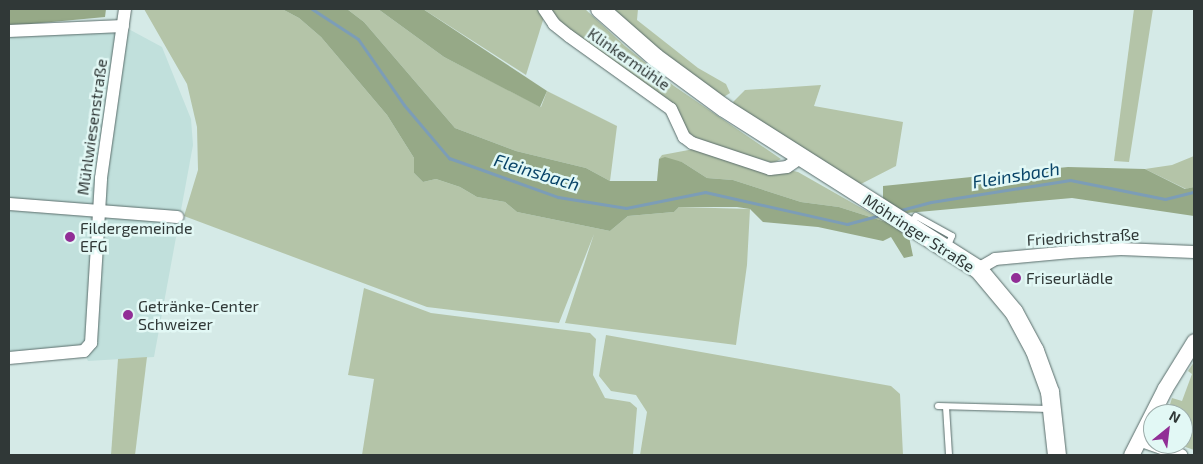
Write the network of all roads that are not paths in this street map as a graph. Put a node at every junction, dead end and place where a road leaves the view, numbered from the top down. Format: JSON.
{"nodes":[{"id":1,"x":125,"y":9,"type":"edge"},
{"id":2,"x":544,"y":9,"type":"edge"},
{"id":3,"x":600,"y":9,"type":"edge"},
{"id":4,"x":123,"y":26,"type":"junction"},
{"id":5,"x":9,"y":32,"type":"edge"},
{"id":6,"x":800,"y":158,"type":"junction"},
{"id":7,"x":9,"y":204,"type":"edge"},
{"id":8,"x":98,"y":211,"type":"junction"},
{"id":9,"x":178,"y":217,"type":"dead end"},
{"id":10,"x":1194,"y":252,"type":"edge"},
{"id":11,"x":978,"y":269,"type":"junction"},
{"id":12,"x":1194,"y":341,"type":"edge"},
{"id":13,"x":9,"y":358,"type":"edge"},
{"id":14,"x":938,"y":406,"type":"dead end"},
{"id":15,"x":946,"y":407,"type":"junction"},
{"id":16,"x":1053,"y":409,"type":"junction"},
{"id":17,"x":1138,"y":440,"type":"junction"},
{"id":18,"x":949,"y":455,"type":"edge"},
{"id":19,"x":1057,"y":455,"type":"edge"},
{"id":20,"x":1132,"y":455,"type":"edge"},
{"id":21,"x":1181,"y":455,"type":"edge"}],
"edges":[{"from":1,"to":4,"type":"street","name":"Mühlwiesenstraße"},
{"from":2,"to":6,"type":"street","name":"Klinkermühle"},
{"from":3,"to":6,"type":"main road","name":"Möhringer Straße"},
{"from":4,"to":5,"type":"street"},
{"from":4,"to":8,"type":"street","name":"Mühlwiesenstraße"},
{"from":6,"to":11,"type":"main road","name":"Möhringer Straße"},
{"from":7,"to":8,"type":"street"},
{"from":8,"to":9,"type":"street"},
{"from":8,"to":13,"type":"street","name":"Mühlwiesenstraße"},
{"from":10,"to":11,"type":"street","name":"Friedrichstraße"},
{"from":11,"to":16,"type":"main road","name":"Möhringer Straße"},
{"from":12,"to":17,"type":"street"},
{"from":14,"to":15,"type":"lane"},
{"from":15,"to":16,"type":"lane"},
{"from":15,"to":18,"type":"lane"},
{"from":16,"to":19,"type":"main road","name":"Möhringer Straße"},
{"from":17,"to":20,"type":"street"},
{"from":17,"to":21,"type":"street"}]}
